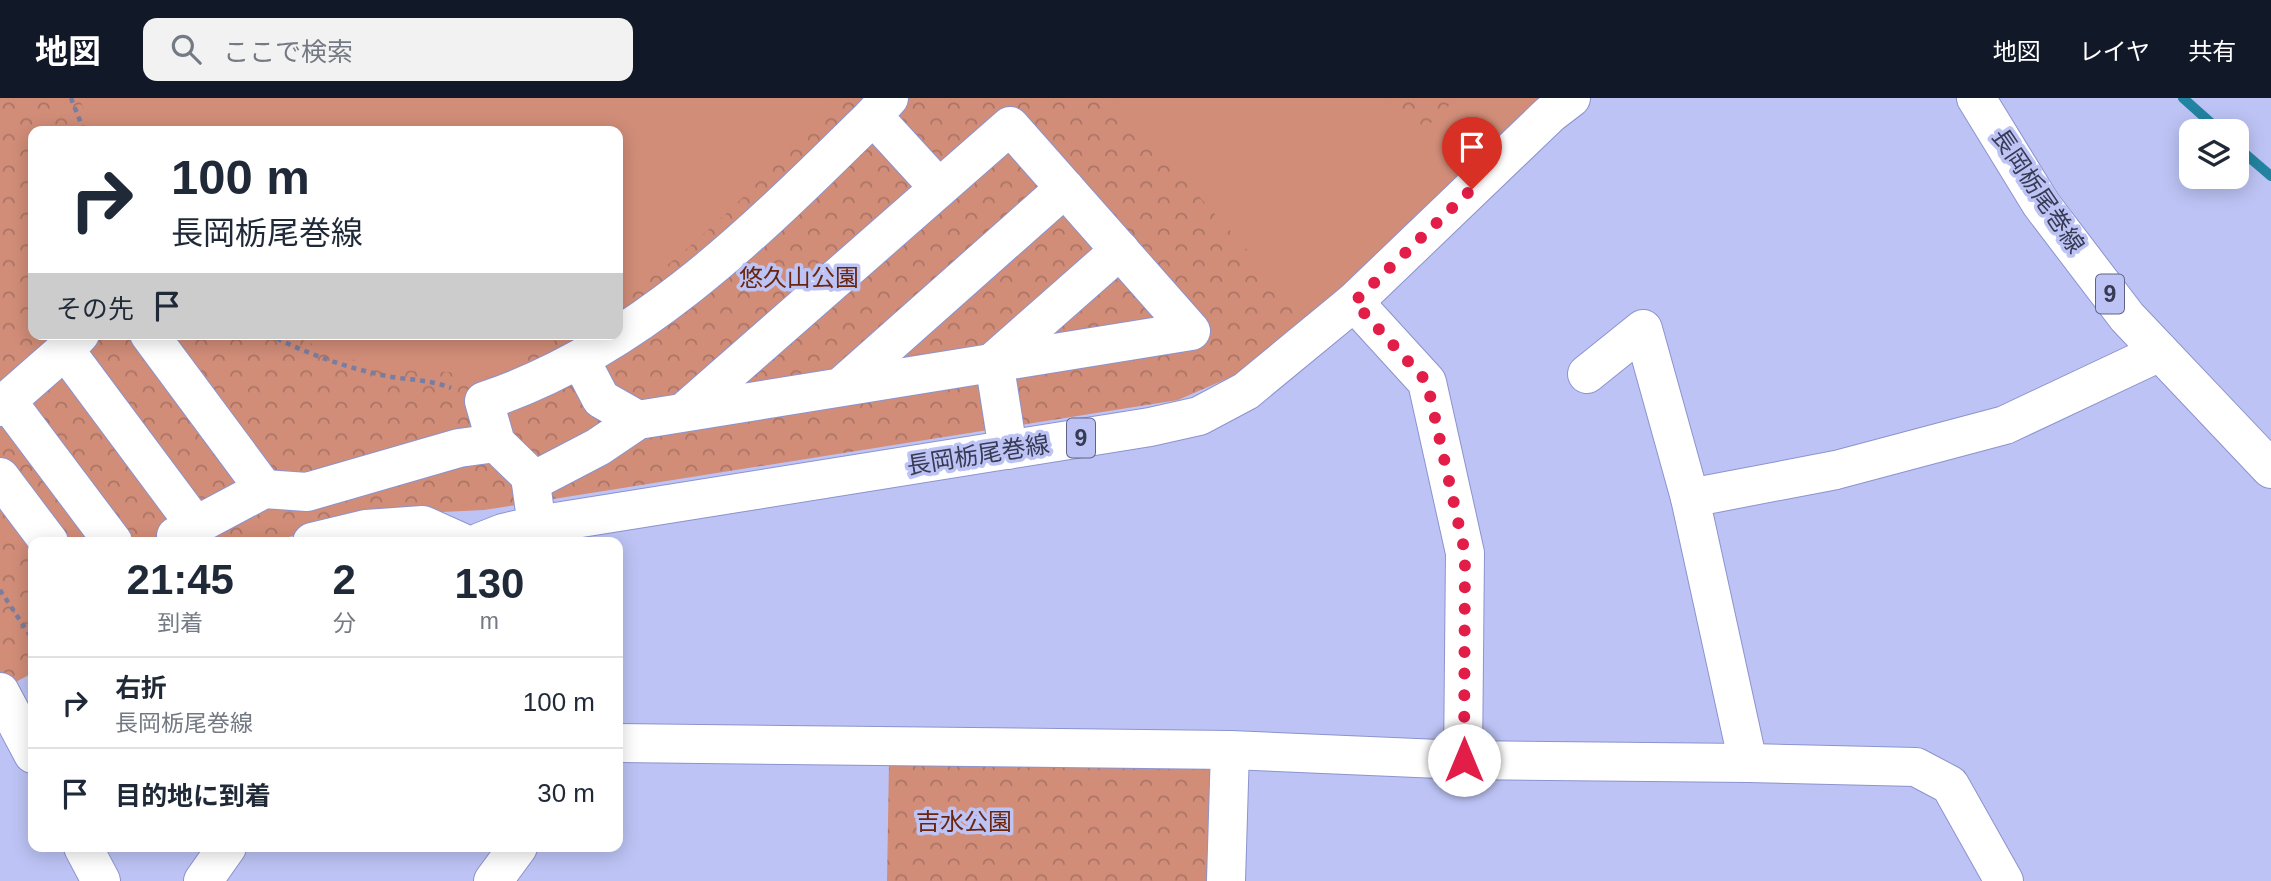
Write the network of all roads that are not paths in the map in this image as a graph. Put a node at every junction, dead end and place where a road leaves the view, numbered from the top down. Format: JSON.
{"nodes":[{"id":1,"x":1571,"y":98,"type":"edge"},
{"id":2,"x":1976,"y":98,"type":"edge"},
{"id":3,"x":881,"y":107,"type":"edge"},
{"id":4,"x":1008,"y":112,"type":"edge"},
{"id":5,"x":939,"y":188,"type":"junction"},
{"id":6,"x":1065,"y":188,"type":"junction"},
{"id":7,"x":1120,"y":250,"type":"junction"},
{"id":8,"x":1354,"y":302,"type":"junction"},
{"id":9,"x":623,"y":333,"type":"edge"},
{"id":10,"x":153,"y":340,"type":"edge"},
{"id":11,"x":611,"y":340,"type":"edge"},
{"id":12,"x":72,"y":342,"type":"edge"},
{"id":13,"x":2160,"y":352,"type":"junction"},
{"id":14,"x":580,"y":359,"type":"junction"},
{"id":15,"x":995,"y":361,"type":"junction"},
{"id":16,"x":1587,"y":374,"type":"dead end"},
{"id":17,"x":843,"y":385,"type":"junction"},
{"id":18,"x":4,"y":404,"type":"edge"},
{"id":19,"x":685,"y":411,"type":"junction"},
{"id":20,"x":638,"y":419,"type":"junction"},
{"id":21,"x":496,"y":443,"type":"junction"},
{"id":22,"x":1008,"y":450,"type":"junction"},
{"id":23,"x":2271,"y":469,"type":"edge"},
{"id":24,"x":0,"y":477,"type":"edge"},
{"id":25,"x":531,"y":482,"type":"junction"},
{"id":26,"x":264,"y":489,"type":"junction"},
{"id":27,"x":1690,"y":498,"type":"junction"},
{"id":28,"x":537,"y":526,"type":"junction"},
{"id":29,"x":45,"y":537,"type":"edge"},
{"id":30,"x":109,"y":537,"type":"edge"},
{"id":31,"x":179,"y":537,"type":"edge"},
{"id":32,"x":331,"y":537,"type":"edge"},
{"id":33,"x":450,"y":537,"type":"edge"},
{"id":34,"x":493,"y":537,"type":"edge"},
{"id":35,"x":10,"y":702,"type":"edge"},
{"id":36,"x":28,"y":743,"type":"edge"},
{"id":37,"x":623,"y":743,"type":"edge"},
{"id":38,"x":1230,"y":750,"type":"junction"},
{"id":39,"x":1464,"y":760,"type":"junction"},
{"id":40,"x":1748,"y":763,"type":"junction"},
{"id":41,"x":86,"y":852,"type":"edge"},
{"id":42,"x":223,"y":852,"type":"edge"},
{"id":43,"x":514,"y":852,"type":"edge"},
{"id":44,"x":101,"y":881,"type":"edge"},
{"id":45,"x":203,"y":881,"type":"edge"},
{"id":46,"x":493,"y":881,"type":"edge"},
{"id":47,"x":1226,"y":881,"type":"edge"},
{"id":48,"x":2004,"y":881,"type":"edge"}],
"edges":[{"from":1,"to":8,"type":"street","name":"長岡栃尾巻線","number":"9"},
{"from":2,"to":13,"type":"street","name":"長岡栃尾巻線","number":"9"},
{"from":3,"to":5,"type":"street"},
{"from":3,"to":9,"type":"street"},
{"from":4,"to":5,"type":"street"},
{"from":4,"to":6,"type":"street"},
{"from":5,"to":19,"type":"street"},
{"from":6,"to":7,"type":"street"},
{"from":6,"to":17,"type":"street"},
{"from":7,"to":15,"type":"street"},
{"from":7,"to":15,"type":"street"},
{"from":8,"to":22,"type":"street","name":"長岡栃尾巻線","number":"9"},
{"from":8,"to":39,"type":"street"},
{"from":10,"to":26,"type":"street"},
{"from":11,"to":14,"type":"street"},
{"from":12,"to":18,"type":"street"},
{"from":12,"to":31,"type":"street"},
{"from":13,"to":23,"type":"street","name":"長岡栃尾巻線","number":"9"},
{"from":13,"to":27,"type":"street"},
{"from":14,"to":20,"type":"street"},
{"from":14,"to":21,"type":"street"},
{"from":15,"to":17,"type":"street"},
{"from":15,"to":22,"type":"street"},
{"from":16,"to":27,"type":"street"},
{"from":17,"to":19,"type":"street"},
{"from":18,"to":30,"type":"street"},
{"from":19,"to":20,"type":"street"},
{"from":20,"to":25,"type":"street"},
{"from":21,"to":25,"type":"street"},
{"from":21,"to":26,"type":"street"},
{"from":22,"to":28,"type":"street","name":"長岡栃尾巻線","number":"9"},
{"from":24,"to":29,"type":"street"},
{"from":25,"to":28,"type":"street"},
{"from":26,"to":31,"type":"street"},
{"from":27,"to":40,"type":"street"},
{"from":28,"to":34,"type":"street","name":"長岡栃尾巻線","number":"9"},
{"from":32,"to":33,"type":"street"},
{"from":35,"to":36,"type":"street"},
{"from":37,"to":38,"type":"street"},
{"from":38,"to":39,"type":"street"},
{"from":38,"to":47,"type":"street"},
{"from":39,"to":40,"type":"street"},
{"from":40,"to":48,"type":"street"},
{"from":41,"to":44,"type":"street"},
{"from":42,"to":45,"type":"street"},
{"from":43,"to":46,"type":"street"}]}
